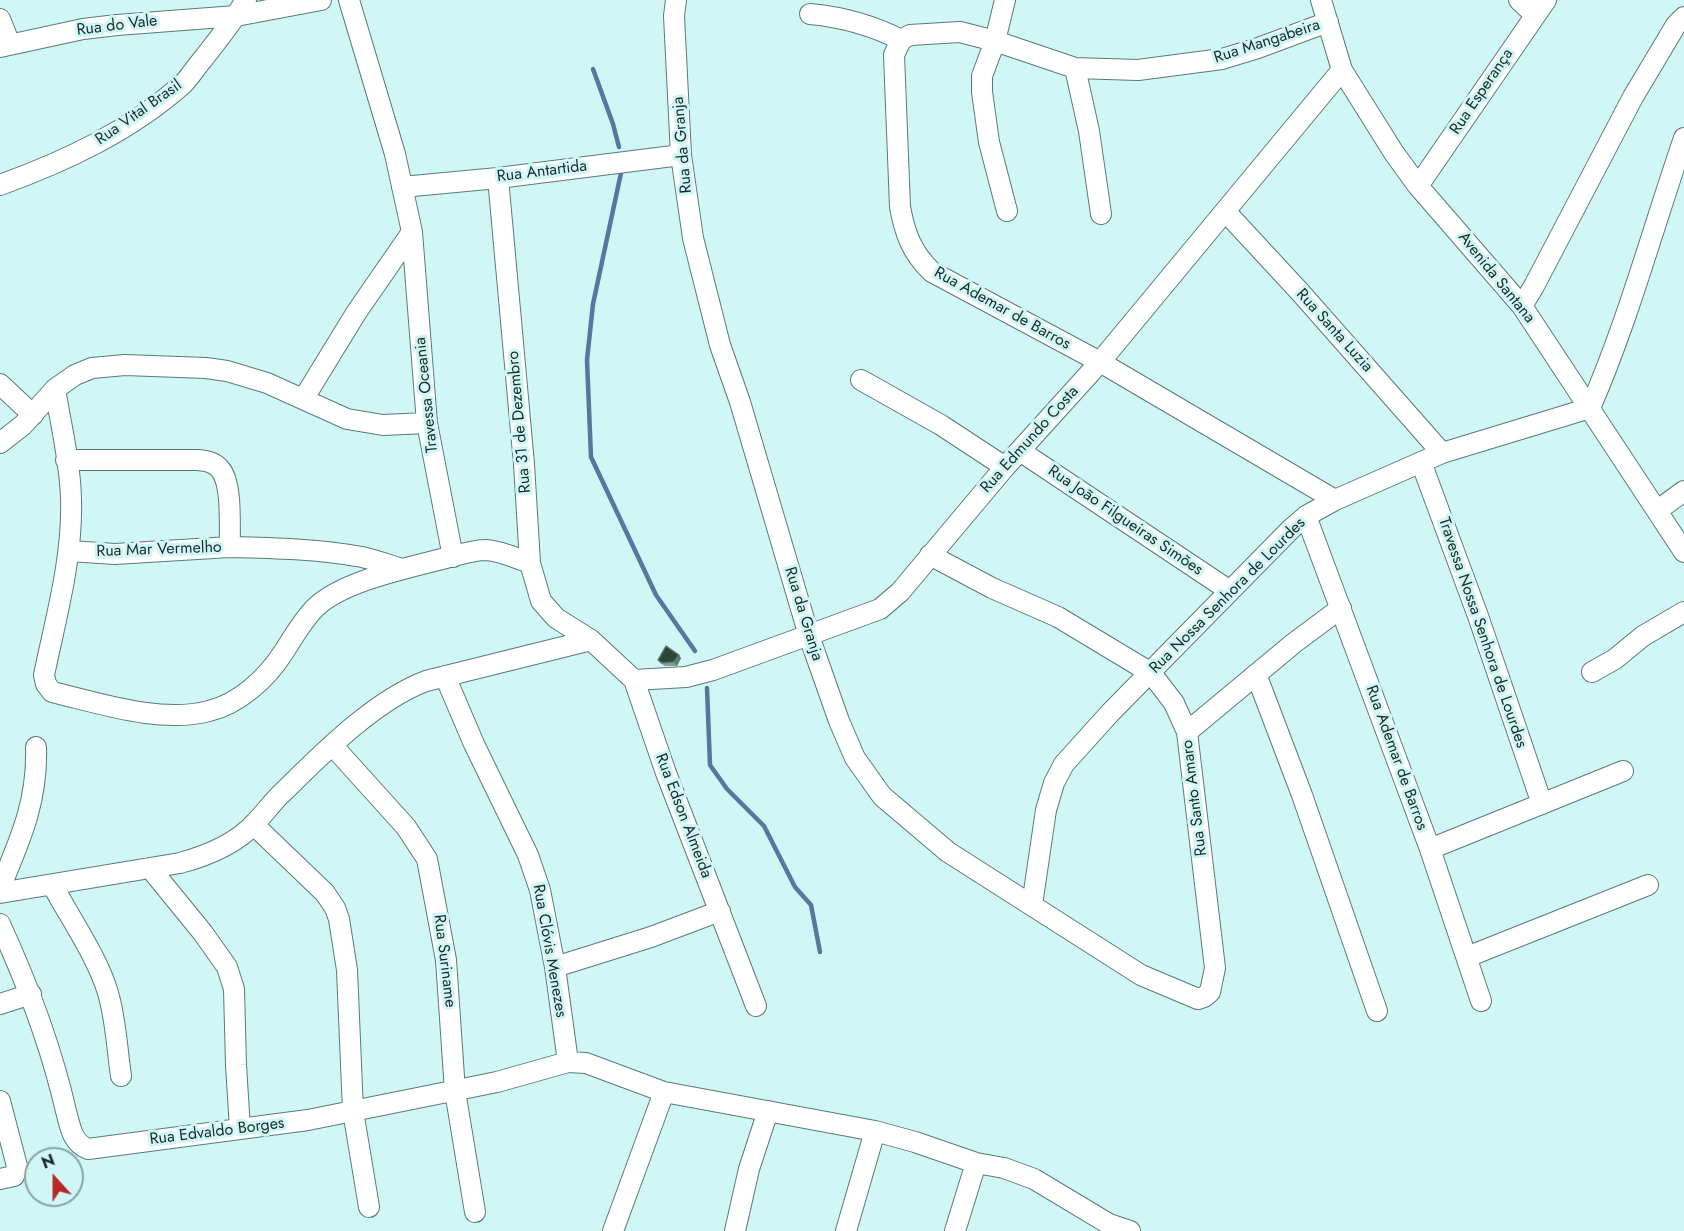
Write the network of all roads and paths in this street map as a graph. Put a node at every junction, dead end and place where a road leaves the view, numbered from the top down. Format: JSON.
{"nodes":[{"id":1,"x":321,"y":0,"type":"edge"},
{"id":2,"x":349,"y":0,"type":"edge"},
{"id":3,"x":1005,"y":0,"type":"edge"},
{"id":4,"x":1321,"y":0,"type":"edge"},
{"id":5,"x":1519,"y":0,"type":"edge"},
{"id":6,"x":241,"y":8,"type":"edge"},
{"id":7,"x":675,"y":8,"type":"edge"},
{"id":8,"x":1540,"y":8,"type":"edge"},
{"id":9,"x":810,"y":14,"type":"dead end"},
{"id":10,"x":1684,"y":17,"type":"edge"},
{"id":11,"x":0,"y":20,"type":"edge"},
{"id":12,"x":1328,"y":22,"type":"junction"},
{"id":13,"x":901,"y":40,"type":"junction"},
{"id":14,"x":995,"y":41,"type":"junction"},
{"id":15,"x":5,"y":45,"type":"edge"},
{"id":16,"x":1075,"y":68,"type":"junction"},
{"id":17,"x":1342,"y":70,"type":"junction"},
{"id":18,"x":1684,"y":138,"type":"edge"},
{"id":19,"x":681,"y":155,"type":"junction"},
{"id":20,"x":498,"y":178,"type":"junction"},
{"id":21,"x":0,"y":185,"type":"edge"},
{"id":22,"x":1418,"y":186,"type":"junction"},
{"id":23,"x":402,"y":187,"type":"junction"},
{"id":24,"x":1007,"y":211,"type":"dead end"},
{"id":25,"x":1225,"y":211,"type":"junction"},
{"id":26,"x":1101,"y":214,"type":"dead end"},
{"id":27,"x":412,"y":232,"type":"junction"},
{"id":28,"x":1522,"y":306,"type":"junction"},
{"id":29,"x":1100,"y":362,"type":"junction"},
{"id":30,"x":861,"y":380,"type":"dead end"},
{"id":31,"x":0,"y":384,"type":"edge"},
{"id":32,"x":55,"y":389,"type":"junction"},
{"id":33,"x":304,"y":399,"type":"junction"},
{"id":34,"x":1590,"y":408,"type":"junction"},
{"id":35,"x":33,"y":415,"type":"junction"},
{"id":36,"x":427,"y":423,"type":"junction"},
{"id":37,"x":0,"y":443,"type":"edge"},
{"id":38,"x":1020,"y":451,"type":"junction"},
{"id":39,"x":1442,"y":453,"type":"junction"},
{"id":40,"x":66,"y":460,"type":"junction"},
{"id":41,"x":1421,"y":462,"type":"junction"},
{"id":42,"x":1005,"y":467,"type":"junction"},
{"id":43,"x":1684,"y":491,"type":"edge"},
{"id":44,"x":1335,"y":500,"type":"junction"},
{"id":45,"x":1658,"y":510,"type":"junction"},
{"id":46,"x":1306,"y":516,"type":"junction"},
{"id":47,"x":230,"y":547,"type":"junction"},
{"id":48,"x":69,"y":551,"type":"junction"},
{"id":49,"x":1684,"y":552,"type":"edge"},
{"id":50,"x":930,"y":555,"type":"junction"},
{"id":51,"x":453,"y":557,"type":"junction"},
{"id":52,"x":530,"y":563,"type":"junction"},
{"id":53,"x":402,"y":569,"type":"junction"},
{"id":54,"x":1230,"y":591,"type":"junction"},
{"id":55,"x":1341,"y":608,"type":"junction"},
{"id":56,"x":1684,"y":612,"type":"edge"},
{"id":57,"x":809,"y":636,"type":"junction"},
{"id":58,"x":591,"y":639,"type":"junction"},
{"id":59,"x":1592,"y":672,"type":"dead end"},
{"id":60,"x":1151,"y":673,"type":"junction"},
{"id":61,"x":1256,"y":674,"type":"junction"},
{"id":62,"x":445,"y":676,"type":"junction"},
{"id":63,"x":634,"y":681,"type":"junction"},
{"id":64,"x":1187,"y":732,"type":"junction"},
{"id":65,"x":332,"y":745,"type":"junction"},
{"id":66,"x":36,"y":747,"type":"dead end"},
{"id":67,"x":1623,"y":771,"type":"dead end"},
{"id":68,"x":1542,"y":804,"type":"junction"},
{"id":69,"x":254,"y":825,"type":"junction"},
{"id":70,"x":1430,"y":849,"type":"junction"},
{"id":71,"x":150,"y":868,"type":"junction"},
{"id":72,"x":1648,"y":885,"type":"dead end"},
{"id":73,"x":53,"y":886,"type":"junction"},
{"id":74,"x":0,"y":888,"type":"edge"},
{"id":75,"x":0,"y":893,"type":"edge"},
{"id":76,"x":1032,"y":905,"type":"junction"},
{"id":77,"x":720,"y":911,"type":"junction"},
{"id":78,"x":3,"y":932,"type":"edge"},
{"id":79,"x":1467,"y":957,"type":"junction"},
{"id":80,"x":555,"y":968,"type":"junction"},
{"id":81,"x":1215,"y":968,"type":"joint"},
{"id":82,"x":31,"y":994,"type":"junction"},
{"id":83,"x":1481,"y":1001,"type":"dead end"},
{"id":84,"x":0,"y":1004,"type":"edge"},
{"id":85,"x":756,"y":1006,"type":"dead end"},
{"id":86,"x":1377,"y":1011,"type":"dead end"},
{"id":87,"x":568,"y":1062,"type":"junction"},
{"id":88,"x":121,"y":1076,"type":"dead end"},
{"id":89,"x":455,"y":1091,"type":"junction"},
{"id":90,"x":664,"y":1092,"type":"junction"},
{"id":91,"x":0,"y":1101,"type":"edge"},
{"id":92,"x":353,"y":1111,"type":"junction"},
{"id":93,"x":768,"y":1111,"type":"junction"},
{"id":94,"x":240,"y":1129,"type":"junction"},
{"id":95,"x":874,"y":1131,"type":"junction"},
{"id":96,"x":976,"y":1163,"type":"junction"},
{"id":97,"x":0,"y":1179,"type":"edge"},
{"id":98,"x":369,"y":1207,"type":"dead end"},
{"id":99,"x":475,"y":1212,"type":"dead end"},
{"id":100,"x":613,"y":1231,"type":"edge"},
{"id":101,"x":735,"y":1231,"type":"edge"},
{"id":102,"x":846,"y":1231,"type":"edge"},
{"id":103,"x":955,"y":1231,"type":"edge"},
{"id":104,"x":1130,"y":1231,"type":"edge"}],
"edges":[{"from":1,"to":6,"type":"street","name":"Rua do Vale"},
{"from":2,"to":23,"type":"street"},
{"from":3,"to":14,"type":"street"},
{"from":4,"to":12,"type":"street","name":"Avenida Santana"},
{"from":5,"to":8,"type":"street"},
{"from":6,"to":15,"type":"street","name":"Rua do Vale"},
{"from":6,"to":21,"type":"street","name":"Rua Vital Brasil"},
{"from":7,"to":19,"type":"street","name":"Rua da Granja"},
{"from":8,"to":22,"type":"street","name":"Rua Esperança"},
{"from":9,"to":13,"type":"street"},
{"from":10,"to":28,"type":"street"},
{"from":11,"to":15,"type":"street"},
{"from":12,"to":16,"type":"street","name":"Rua Mangabeira"},
{"from":12,"to":17,"type":"street","name":"Avenida Santana"},
{"from":13,"to":14,"type":"street"},
{"from":13,"to":29,"type":"street","name":"Rua Ademar de Barros"},
{"from":14,"to":16,"type":"street","name":"Rua Mangabeira"},
{"from":14,"to":24,"type":"street"},
{"from":16,"to":26,"type":"street"},
{"from":17,"to":22,"type":"street","name":"Avenida Santana"},
{"from":17,"to":25,"type":"street","name":"Rua Edmundo Costa"},
{"from":18,"to":34,"type":"street"},
{"from":19,"to":20,"type":"street","name":"Rua Antartida"},
{"from":19,"to":57,"type":"street","name":"Rua da Granja"},
{"from":20,"to":23,"type":"street","name":"Rua Antartida"},
{"from":20,"to":52,"type":"street","name":"Rua 31 de Dezembro"},
{"from":22,"to":28,"type":"street","name":"Avenida Santana"},
{"from":23,"to":27,"type":"street"},
{"from":25,"to":29,"type":"street","name":"Rua Edmundo Costa"},
{"from":25,"to":39,"type":"street","name":"Rua Santa Luzia"},
{"from":27,"to":33,"type":"street"},
{"from":27,"to":36,"type":"street","name":"Travessa Oceania"},
{"from":28,"to":34,"type":"street","name":"Avenida Santana"},
{"from":29,"to":38,"type":"street","name":"Rua Edmundo Costa"},
{"from":29,"to":44,"type":"street","name":"Rua Ademar de Barros"},
{"from":30,"to":42,"type":"street"},
{"from":31,"to":35,"type":"street"},
{"from":32,"to":33,"type":"street"},
{"from":32,"to":35,"type":"street"},
{"from":32,"to":40,"type":"street"},
{"from":33,"to":36,"type":"street"},
{"from":34,"to":39,"type":"street","name":"Rua Nossa Senhora de Lourdes"},
{"from":34,"to":45,"type":"street","name":"Avenida Santana"},
{"from":35,"to":37,"type":"street"},
{"from":36,"to":51,"type":"street","name":"Travessa Oceania"},
{"from":38,"to":42,"type":"street","name":"Rua Edmundo Costa"},
{"from":38,"to":54,"type":"street","name":"Rua João Filgueiras Simões"},
{"from":39,"to":41,"type":"street","name":"Rua Nossa Senhora de Lourdes"},
{"from":40,"to":47,"type":"street","name":"Rua Mar Vermelho"},
{"from":40,"to":48,"type":"street"},
{"from":41,"to":44,"type":"street","name":"Rua Nossa Senhora de Lourdes"},
{"from":41,"to":68,"type":"street","name":"Travessa Nossa Senhora de Lourdes"},
{"from":42,"to":50,"type":"street","name":"Rua Edmundo Costa"},
{"from":43,"to":45,"type":"street"},
{"from":44,"to":46,"type":"street","name":"Rua Nossa Senhora de Lourdes"},
{"from":45,"to":49,"type":"street","name":"Avenida Santana"},
{"from":46,"to":54,"type":"street","name":"Rua Nossa Senhora de Lourdes"},
{"from":46,"to":55,"type":"street","name":"Rua Ademar de Barros"},
{"from":47,"to":48,"type":"street","name":"Rua Mar Vermelho"},
{"from":47,"to":53,"type":"street"},
{"from":48,"to":53,"type":"street"},
{"from":50,"to":57,"type":"street","name":"Rua Edmundo Costa"},
{"from":50,"to":60,"type":"street","name":"Rua Santo Amaro"},
{"from":51,"to":52,"type":"street"},
{"from":51,"to":53,"type":"street"},
{"from":52,"to":58,"type":"street","name":"Rua 31 de Dezembro"},
{"from":54,"to":60,"type":"street","name":"Rua Nossa Senhora de Lourdes"},
{"from":55,"to":61,"type":"street"},
{"from":55,"to":70,"type":"street","name":"Rua Ademar de Barros"},
{"from":56,"to":59,"type":"street"},
{"from":57,"to":63,"type":"street","name":"Rua Edmundo Costa"},
{"from":57,"to":76,"type":"street","name":"Rua da Granja"},
{"from":58,"to":62,"type":"street"},
{"from":58,"to":63,"type":"street","name":"Rua Edson Almeida"},
{"from":60,"to":64,"type":"street","name":"Rua Santo Amaro"},
{"from":60,"to":76,"type":"street","name":"Rua Nossa Senhora de Lourdes"},
{"from":61,"to":64,"type":"street"},
{"from":61,"to":86,"type":"street"},
{"from":62,"to":65,"type":"street"},
{"from":62,"to":80,"type":"street","name":"Rua Clóvis Menezes"},
{"from":63,"to":77,"type":"street","name":"Rua Edson Almeida"},
{"from":64,"to":81,"type":"street","name":"Rua Santo Amaro"},
{"from":65,"to":69,"type":"street"},
{"from":65,"to":89,"type":"street","name":"Rua Suriname"},
{"from":66,"to":74,"type":"street"},
{"from":67,"to":68,"type":"street"},
{"from":68,"to":70,"type":"street"},
{"from":69,"to":71,"type":"street"},
{"from":69,"to":92,"type":"street"},
{"from":70,"to":79,"type":"street","name":"Rua Ademar de Barros"},
{"from":71,"to":73,"type":"street"},
{"from":71,"to":94,"type":"street"},
{"from":72,"to":79,"type":"street"},
{"from":73,"to":75,"type":"street"},
{"from":73,"to":88,"type":"street"},
{"from":76,"to":81,"type":"street","name":"Rua da Granja"},
{"from":77,"to":80,"type":"street"},
{"from":77,"to":85,"type":"street","name":"Rua Edson Almeida"},
{"from":78,"to":82,"type":"street","name":"Rua Edvaldo Borges"},
{"from":79,"to":83,"type":"street","name":"Rua Ademar de Barros"},
{"from":80,"to":87,"type":"street","name":"Rua Clóvis Menezes"},
{"from":82,"to":84,"type":"street"},
{"from":82,"to":94,"type":"street","name":"Rua Edvaldo Borges"},
{"from":87,"to":89,"type":"street","name":"Rua Edvaldo Borges"},
{"from":87,"to":90,"type":"street"},
{"from":89,"to":92,"type":"street","name":"Rua Edvaldo Borges"},
{"from":89,"to":99,"type":"street","name":"Rua Suriname"},
{"from":90,"to":93,"type":"street"},
{"from":90,"to":100,"type":"street"},
{"from":91,"to":97,"type":"street"},
{"from":92,"to":94,"type":"street","name":"Rua Edvaldo Borges"},
{"from":92,"to":98,"type":"street"},
{"from":93,"to":95,"type":"street"},
{"from":93,"to":101,"type":"street"},
{"from":95,"to":96,"type":"street"},
{"from":95,"to":102,"type":"street"},
{"from":96,"to":103,"type":"street"},
{"from":96,"to":104,"type":"street"}]}
